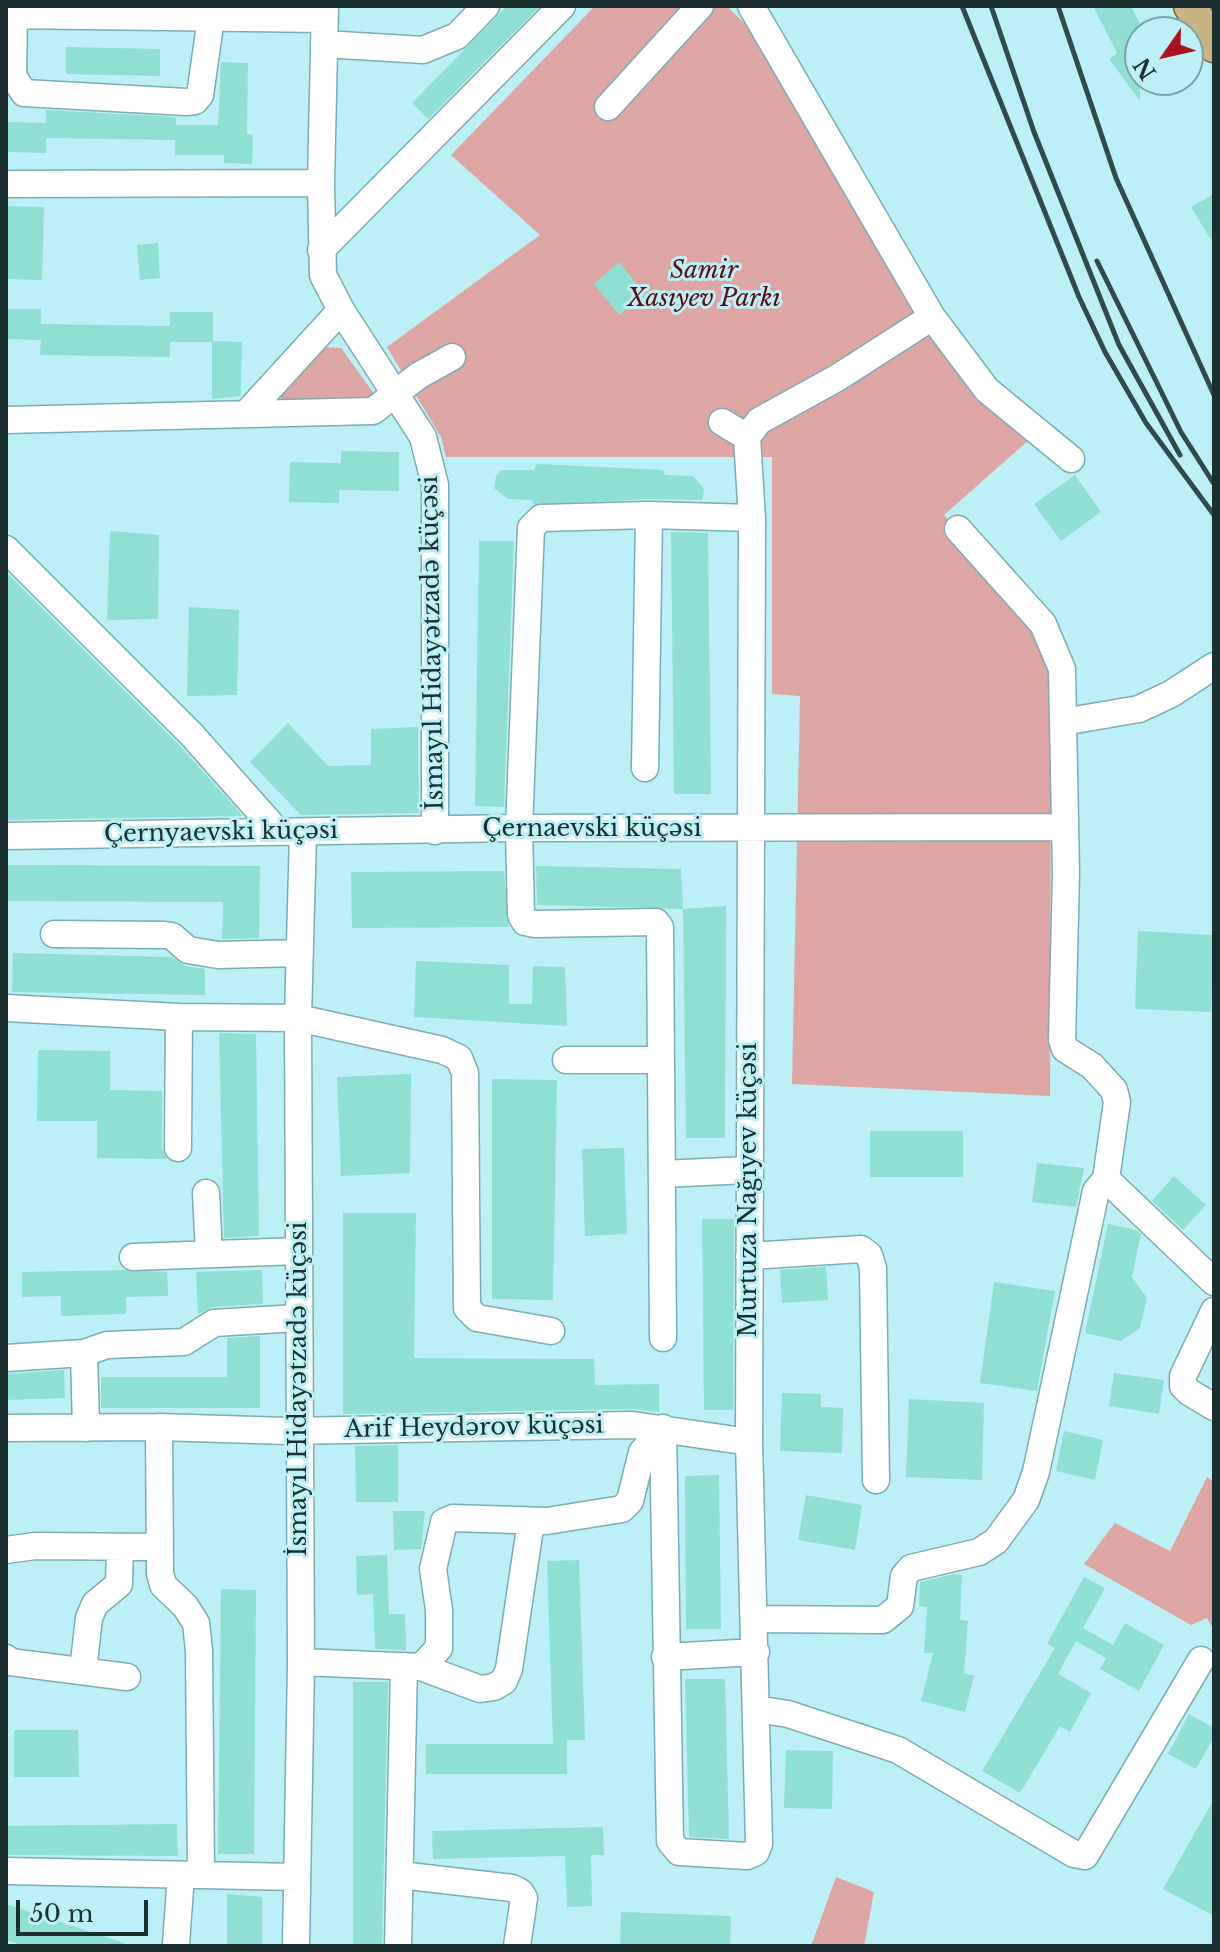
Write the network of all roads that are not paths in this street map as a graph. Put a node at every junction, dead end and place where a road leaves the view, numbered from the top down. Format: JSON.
{"nodes":[{"id":1,"x":486,"y":6,"type":"edge"},
{"id":2,"x":562,"y":6,"type":"edge"},
{"id":3,"x":700,"y":6,"type":"edge"},
{"id":4,"x":751,"y":6,"type":"edge"},
{"id":5,"x":1193,"y":6,"type":"edge"},
{"id":6,"x":1214,"y":13,"type":"edge"},
{"id":7,"x":198,"y":14,"type":"edge"},
{"id":8,"x":10,"y":15,"type":"edge"},
{"id":9,"x":324,"y":23,"type":"edge"},
{"id":10,"x":1214,"y":46,"type":"edge"},
{"id":11,"x":608,"y":107,"type":"dead end"},
{"id":12,"x":321,"y":183,"type":"junction"},
{"id":13,"x":6,"y":184,"type":"edge"},
{"id":14,"x":321,"y":250,"type":"junction"},
{"id":15,"x":341,"y":310,"type":"junction"},
{"id":16,"x":932,"y":317,"type":"junction"},
{"id":17,"x":452,"y":357,"type":"dead end"},
{"id":18,"x":397,"y":396,"type":"junction"},
{"id":19,"x":246,"y":414,"type":"junction"},
{"id":20,"x":6,"y":420,"type":"edge"},
{"id":21,"x":722,"y":422,"type":"dead end"},
{"id":22,"x":747,"y":437,"type":"junction"},
{"id":23,"x":1071,"y":459,"type":"dead end"},
{"id":24,"x":649,"y":515,"type":"junction"},
{"id":25,"x":752,"y":518,"type":"junction"},
{"id":26,"x":958,"y":529,"type":"dead end"},
{"id":27,"x":6,"y":549,"type":"edge"},
{"id":28,"x":1214,"y":666,"type":"edge"},
{"id":29,"x":1063,"y":722,"type":"junction"},
{"id":30,"x":645,"y":768,"type":"dead end"},
{"id":31,"x":750,"y":827,"type":"junction"},
{"id":32,"x":1065,"y":827,"type":"junction"},
{"id":33,"x":519,"y":828,"type":"junction"},
{"id":34,"x":290,"y":831,"type":"junction"},
{"id":35,"x":435,"y":831,"type":"junction"},
{"id":36,"x":6,"y":836,"type":"edge"},
{"id":37,"x":54,"y":934,"type":"dead end"},
{"id":38,"x":300,"y":953,"type":"junction"},
{"id":39,"x":6,"y":1008,"type":"edge"},
{"id":40,"x":179,"y":1017,"type":"junction"},
{"id":41,"x":298,"y":1018,"type":"junction"},
{"id":42,"x":566,"y":1060,"type":"dead end"},
{"id":43,"x":661,"y":1060,"type":"junction"},
{"id":44,"x":178,"y":1148,"type":"dead end"},
{"id":45,"x":748,"y":1170,"type":"junction"},
{"id":46,"x":662,"y":1174,"type":"junction"},
{"id":47,"x":1106,"y":1179,"type":"junction"},
{"id":48,"x":206,"y":1193,"type":"dead end"},
{"id":49,"x":298,"y":1251,"type":"junction"},
{"id":50,"x":209,"y":1254,"type":"junction"},
{"id":51,"x":749,"y":1256,"type":"junction"},
{"id":52,"x":133,"y":1257,"type":"dead end"},
{"id":53,"x":1214,"y":1282,"type":"edge"},
{"id":54,"x":1214,"y":1311,"type":"edge"},
{"id":55,"x":297,"y":1318,"type":"junction"},
{"id":56,"x":551,"y":1331,"type":"dead end"},
{"id":57,"x":663,"y":1338,"type":"dead end"},
{"id":58,"x":84,"y":1353,"type":"junction"},
{"id":59,"x":6,"y":1358,"type":"edge"},
{"id":60,"x":1214,"y":1407,"type":"edge"},
{"id":61,"x":159,"y":1427,"type":"junction"},
{"id":62,"x":6,"y":1428,"type":"edge"},
{"id":63,"x":86,"y":1428,"type":"junction"},
{"id":64,"x":298,"y":1431,"type":"junction"},
{"id":65,"x":663,"y":1433,"type":"junction"},
{"id":66,"x":749,"y":1442,"type":"junction"},
{"id":67,"x":876,"y":1480,"type":"dead end"},
{"id":68,"x":531,"y":1521,"type":"junction"},
{"id":69,"x":159,"y":1547,"type":"junction"},
{"id":70,"x":120,"y":1549,"type":"junction"},
{"id":71,"x":6,"y":1550,"type":"edge"},
{"id":72,"x":756,"y":1619,"type":"junction"},
{"id":73,"x":756,"y":1652,"type":"junction"},
{"id":74,"x":665,"y":1657,"type":"junction"},
{"id":75,"x":6,"y":1658,"type":"edge"},
{"id":76,"x":1201,"y":1660,"type":"dead end"},
{"id":77,"x":301,"y":1662,"type":"junction"},
{"id":78,"x":413,"y":1666,"type":"junction"},
{"id":79,"x":83,"y":1670,"type":"junction"},
{"id":80,"x":127,"y":1677,"type":"dead end"},
{"id":81,"x":756,"y":1709,"type":"junction"},
{"id":82,"x":6,"y":1871,"type":"edge"},
{"id":83,"x":191,"y":1874,"type":"junction"},
{"id":84,"x":400,"y":1875,"type":"junction"},
{"id":85,"x":296,"y":1877,"type":"junction"},
{"id":86,"x":176,"y":1944,"type":"dead end"},
{"id":87,"x":296,"y":1946,"type":"edge"},
{"id":88,"x":398,"y":1946,"type":"edge"},
{"id":89,"x":517,"y":1946,"type":"edge"}],
"edges":[{"from":1,"to":9,"type":"street"},
{"from":2,"to":14,"type":"street"},
{"from":3,"to":11,"type":"street"},
{"from":4,"to":16,"type":"street"},
{"from":5,"to":6,"type":"main road"},
{"from":5,"to":10,"type":"main road"},
{"from":7,"to":8,"type":"street"},
{"from":7,"to":8,"type":"street"},
{"from":7,"to":9,"type":"street"},
{"from":9,"to":12,"type":"street","name":"İsmayıl Hidayətzadə küçəsi"},
{"from":12,"to":13,"type":"street"},
{"from":12,"to":14,"type":"street","name":"İsmayıl Hidayətzadə küçəsi"},
{"from":14,"to":15,"type":"street","name":"İsmayıl Hidayətzadə küçəsi"},
{"from":15,"to":18,"type":"street","name":"İsmayıl Hidayətzadə küçəsi"},
{"from":15,"to":19,"type":"street"},
{"from":16,"to":22,"type":"street"},
{"from":16,"to":23,"type":"street"},
{"from":17,"to":18,"type":"street"},
{"from":18,"to":19,"type":"street"},
{"from":18,"to":35,"type":"street","name":"İsmayıl Hidayətzadə küçəsi"},
{"from":19,"to":20,"type":"street"},
{"from":21,"to":22,"type":"street"},
{"from":22,"to":25,"type":"street","name":"Murtuza Nağıyev küçəsi"},
{"from":24,"to":25,"type":"street"},
{"from":24,"to":30,"type":"street"},
{"from":24,"to":33,"type":"street"},
{"from":25,"to":31,"type":"street","name":"Murtuza Nağıyev küçəsi"},
{"from":26,"to":29,"type":"street"},
{"from":27,"to":34,"type":"street"},
{"from":28,"to":29,"type":"street"},
{"from":29,"to":32,"type":"street"},
{"from":31,"to":32,"type":"street","name":"Çernaevski küçəsi"},
{"from":31,"to":33,"type":"street","name":"Çernaevski küçəsi"},
{"from":31,"to":45,"type":"street","name":"Murtuza Nağıyev küçəsi"},
{"from":32,"to":47,"type":"street"},
{"from":33,"to":35,"type":"street","name":"Çernaevski küçəsi"},
{"from":33,"to":43,"type":"street"},
{"from":34,"to":35,"type":"street","name":"Çernyaevski küçəsi"},
{"from":34,"to":36,"type":"street","name":"Çernyaevski küçəsi"},
{"from":34,"to":38,"type":"street","name":"İsmayıl Hidayətzadə küçəsi"},
{"from":37,"to":38,"type":"street"},
{"from":38,"to":41,"type":"street","name":"İsmayıl Hidayətzadə küçəsi"},
{"from":39,"to":40,"type":"street"},
{"from":40,"to":41,"type":"street"},
{"from":40,"to":44,"type":"street"},
{"from":41,"to":49,"type":"street","name":"İsmayıl Hidayətzadə küçəsi"},
{"from":41,"to":56,"type":"street"},
{"from":42,"to":43,"type":"street"},
{"from":43,"to":46,"type":"street"},
{"from":45,"to":46,"type":"street"},
{"from":45,"to":51,"type":"street","name":"Murtuza Nağıyev küçəsi"},
{"from":46,"to":57,"type":"street"},
{"from":47,"to":53,"type":"street"},
{"from":47,"to":72,"type":"street"},
{"from":48,"to":50,"type":"street"},
{"from":49,"to":50,"type":"street"},
{"from":49,"to":55,"type":"street","name":"İsmayıl Hidayətzadə küçəsi"},
{"from":50,"to":52,"type":"street"},
{"from":51,"to":66,"type":"street","name":"Murtuza Nağıyev küçəsi"},
{"from":51,"to":67,"type":"street"},
{"from":54,"to":60,"type":"street"},
{"from":55,"to":58,"type":"street"},
{"from":55,"to":64,"type":"street","name":"İsmayıl Hidayətzadə küçəsi"},
{"from":58,"to":59,"type":"street"},
{"from":58,"to":63,"type":"street"},
{"from":61,"to":63,"type":"street","name":"Arif Heydərov küçəsi"},
{"from":61,"to":64,"type":"street","name":"Arif Heydərov küçəsi"},
{"from":61,"to":69,"type":"street"},
{"from":62,"to":63,"type":"street","name":"Arif Heydərov küçəsi"},
{"from":64,"to":65,"type":"street","name":"Arif Heydərov küçəsi"},
{"from":64,"to":77,"type":"street","name":"İsmayıl Hidayətzadə küçəsi"},
{"from":65,"to":66,"type":"street","name":"Arif Heydərov küçəsi"},
{"from":65,"to":68,"type":"street"},
{"from":65,"to":74,"type":"street"},
{"from":66,"to":72,"type":"street","name":"Murtuza Nağıyev küçəsi"},
{"from":68,"to":78,"type":"street"},
{"from":68,"to":78,"type":"street"},
{"from":69,"to":70,"type":"street"},
{"from":69,"to":83,"type":"street"},
{"from":70,"to":71,"type":"street"},
{"from":70,"to":79,"type":"street"},
{"from":72,"to":73,"type":"street","name":"Murtuza Nağıyev küçəsi"},
{"from":73,"to":74,"type":"street"},
{"from":73,"to":81,"type":"street","name":"Murtuza Nağıyev küçəsi"},
{"from":74,"to":81,"type":"street","name":"Murtuza Nağıyev küçəsi"},
{"from":75,"to":79,"type":"street"},
{"from":76,"to":81,"type":"street"},
{"from":77,"to":78,"type":"street"},
{"from":77,"to":85,"type":"street","name":"İsmayıl Hidayətzadə küçəsi"},
{"from":78,"to":84,"type":"street"},
{"from":79,"to":80,"type":"street"},
{"from":82,"to":83,"type":"street"},
{"from":83,"to":85,"type":"street"},
{"from":83,"to":86,"type":"street"},
{"from":84,"to":88,"type":"street"},
{"from":84,"to":89,"type":"street"},
{"from":85,"to":87,"type":"street","name":"İsmayıl Hidayətzadə küçəsi"}]}
